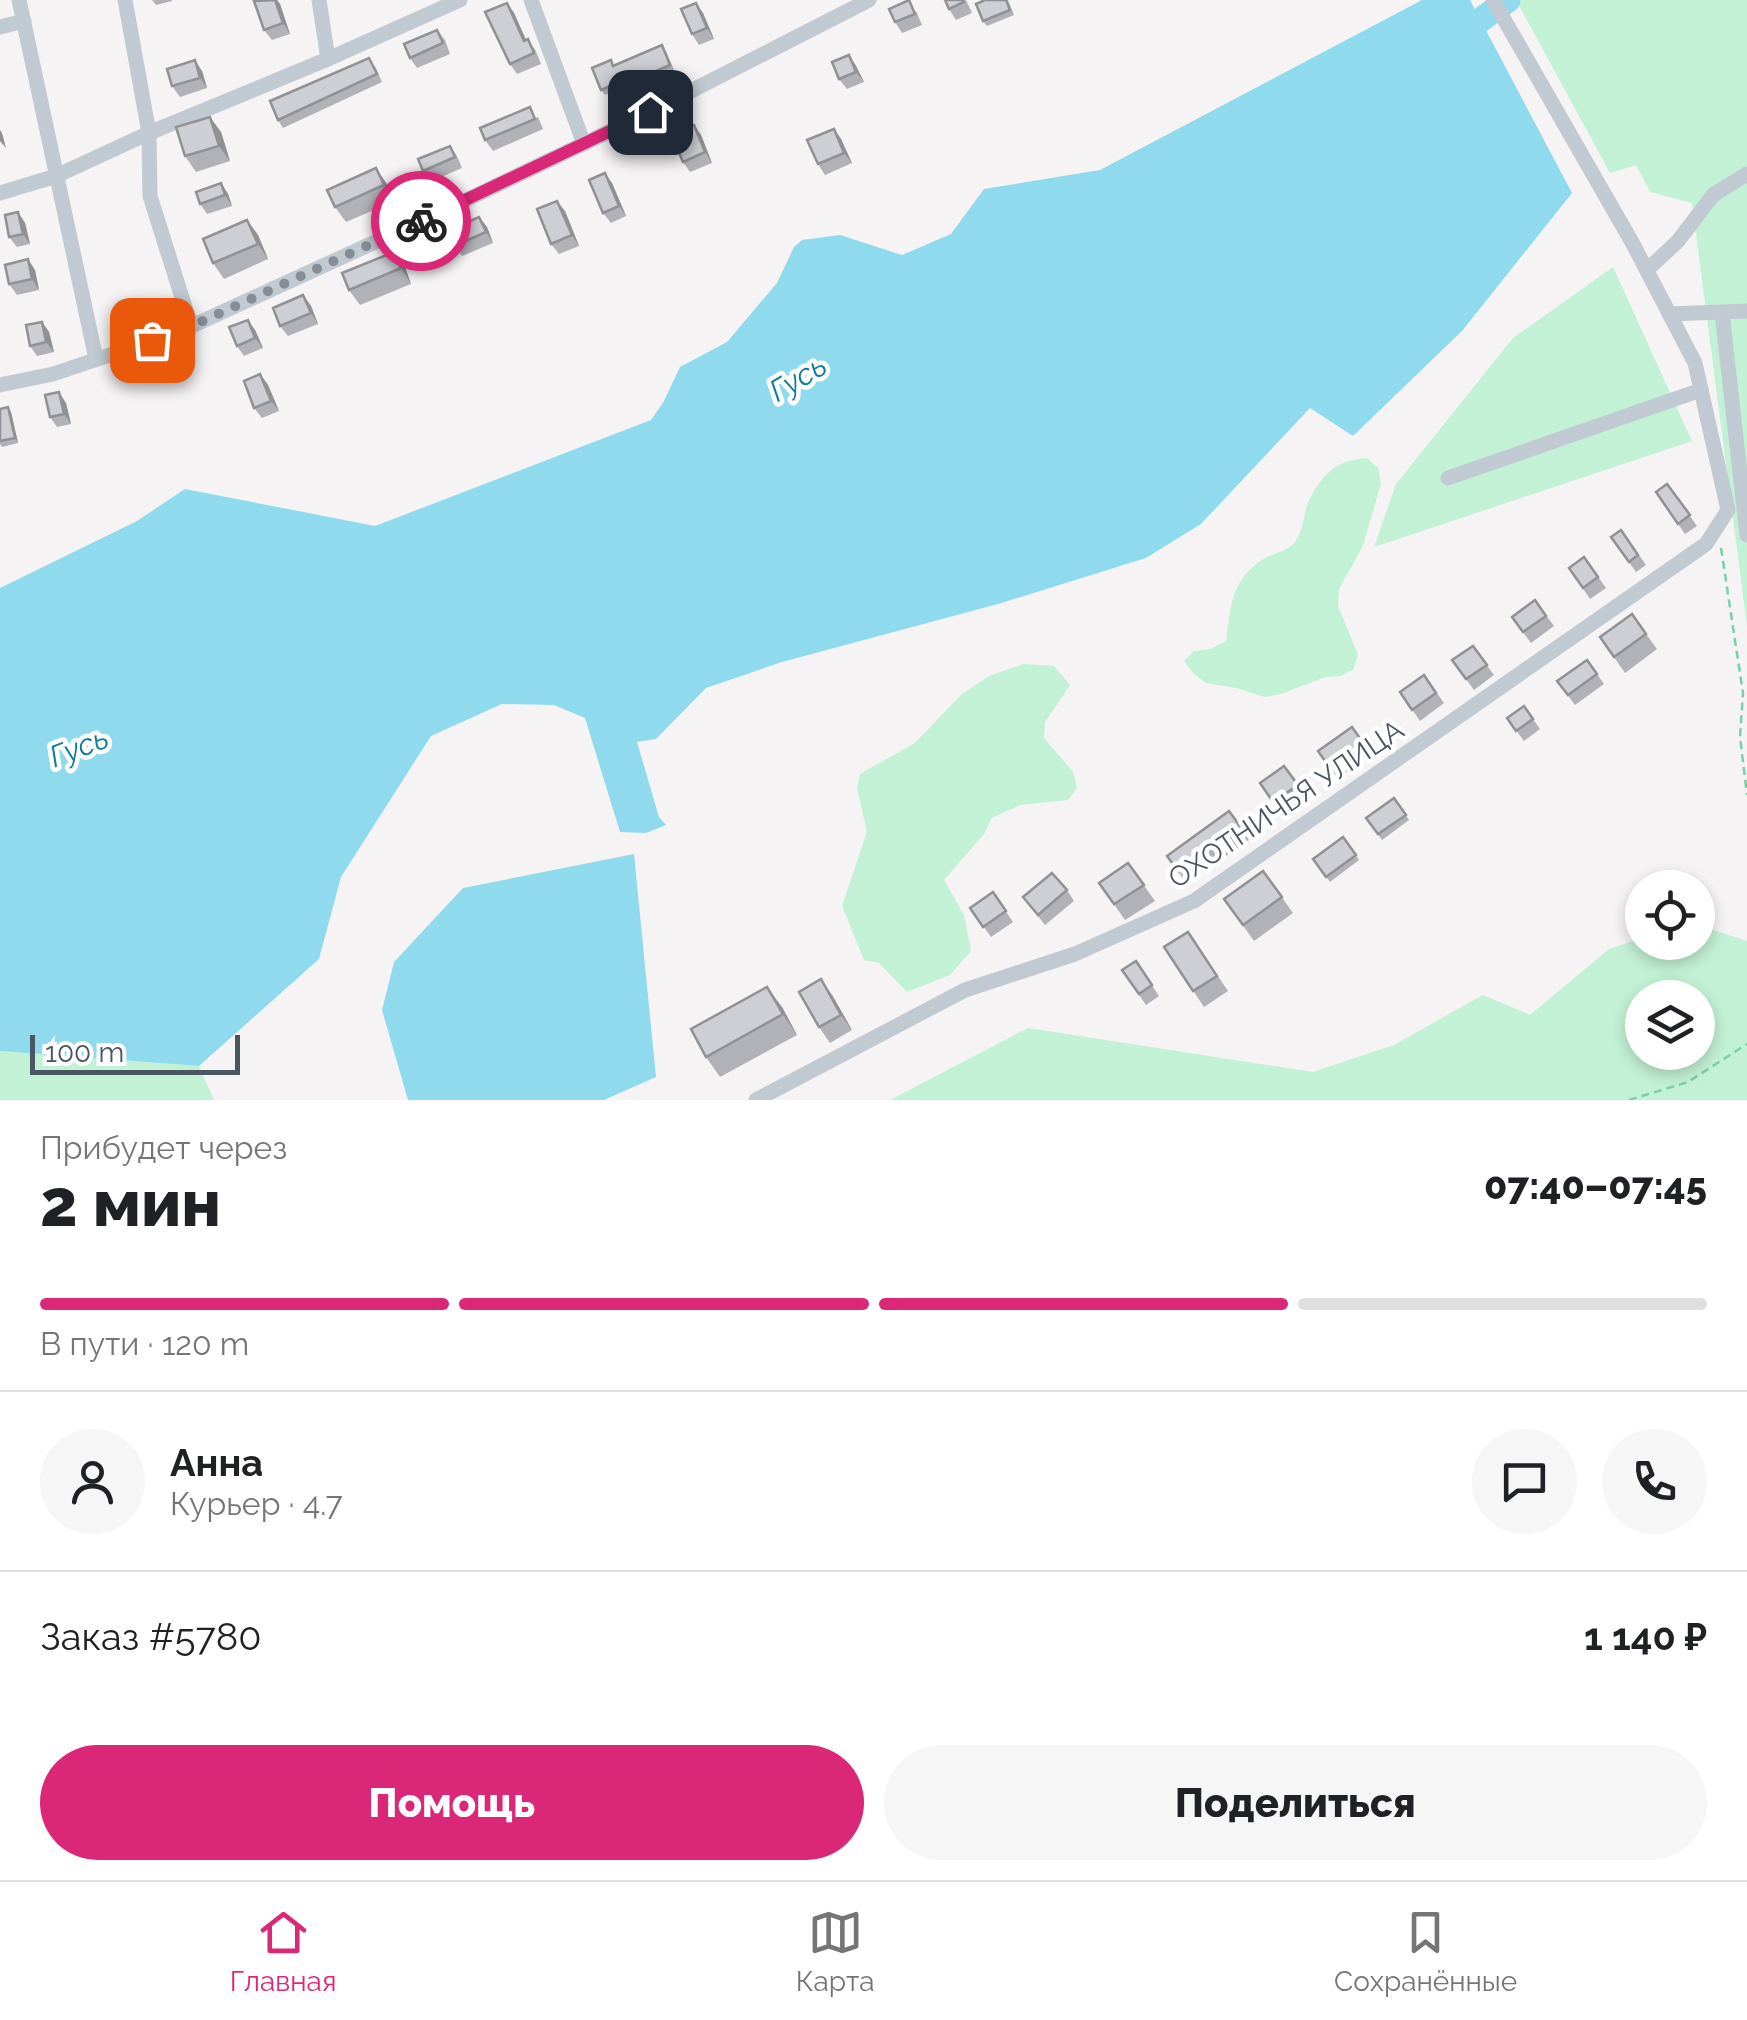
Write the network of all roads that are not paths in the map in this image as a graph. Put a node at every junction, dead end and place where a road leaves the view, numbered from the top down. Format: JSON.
{"nodes":[{"id":1,"x":19,"y":0,"type":"edge"},
{"id":2,"x":125,"y":0,"type":"edge"},
{"id":3,"x":319,"y":0,"type":"edge"},
{"id":4,"x":460,"y":0,"type":"edge"},
{"id":5,"x":532,"y":0,"type":"edge"},
{"id":6,"x":869,"y":0,"type":"edge"},
{"id":7,"x":1493,"y":0,"type":"edge"},
{"id":8,"x":842,"y":6,"type":"edge"},
{"id":9,"x":24,"y":21,"type":"junction"},
{"id":10,"x":0,"y":27,"type":"edge"},
{"id":11,"x":328,"y":60,"type":"junction"},
{"id":12,"x":149,"y":133,"type":"junction"},
{"id":13,"x":584,"y":144,"type":"junction"},
{"id":14,"x":1747,"y":174,"type":"edge"},
{"id":15,"x":56,"y":176,"type":"junction"},
{"id":16,"x":0,"y":192,"type":"edge"},
{"id":17,"x":1647,"y":270,"type":"junction"},
{"id":18,"x":1747,"y":311,"type":"edge"},
{"id":19,"x":1722,"y":312,"type":"junction"},
{"id":20,"x":1669,"y":314,"type":"junction"},
{"id":21,"x":191,"y":326,"type":"junction"},
{"id":22,"x":96,"y":359,"type":"junction"},
{"id":23,"x":0,"y":386,"type":"edge"},
{"id":24,"x":1701,"y":390,"type":"junction"},
{"id":25,"x":1742,"y":453,"type":"edge"},
{"id":26,"x":1448,"y":478,"type":"dead end"},
{"id":27,"x":1747,"y":535,"type":"edge"},
{"id":28,"x":756,"y":1100,"type":"edge"}],
"edges":[{"from":1,"to":9,"type":"street"},
{"from":2,"to":12,"type":"street"},
{"from":3,"to":11,"type":"street"},
{"from":4,"to":11,"type":"street"},
{"from":5,"to":13,"type":"street"},
{"from":6,"to":8,"type":"street"},
{"from":7,"to":17,"type":"street"},
{"from":8,"to":13,"type":"street"},
{"from":9,"to":10,"type":"street"},
{"from":9,"to":15,"type":"street"},
{"from":11,"to":12,"type":"street"},
{"from":12,"to":15,"type":"street"},
{"from":12,"to":21,"type":"street"},
{"from":13,"to":21,"type":"street"},
{"from":14,"to":17,"type":"street"},
{"from":15,"to":16,"type":"street"},
{"from":15,"to":22,"type":"street"},
{"from":17,"to":20,"type":"street"},
{"from":18,"to":19,"type":"street"},
{"from":19,"to":20,"type":"street"},
{"from":19,"to":25,"type":"street"},
{"from":20,"to":24,"type":"street"},
{"from":21,"to":22,"type":"street"},
{"from":22,"to":23,"type":"street"},
{"from":24,"to":26,"type":"street"},
{"from":24,"to":28,"type":"street","name":"ОХОТНИЧЬЯ УЛИЦА"},
{"from":25,"to":27,"type":"street"}]}
